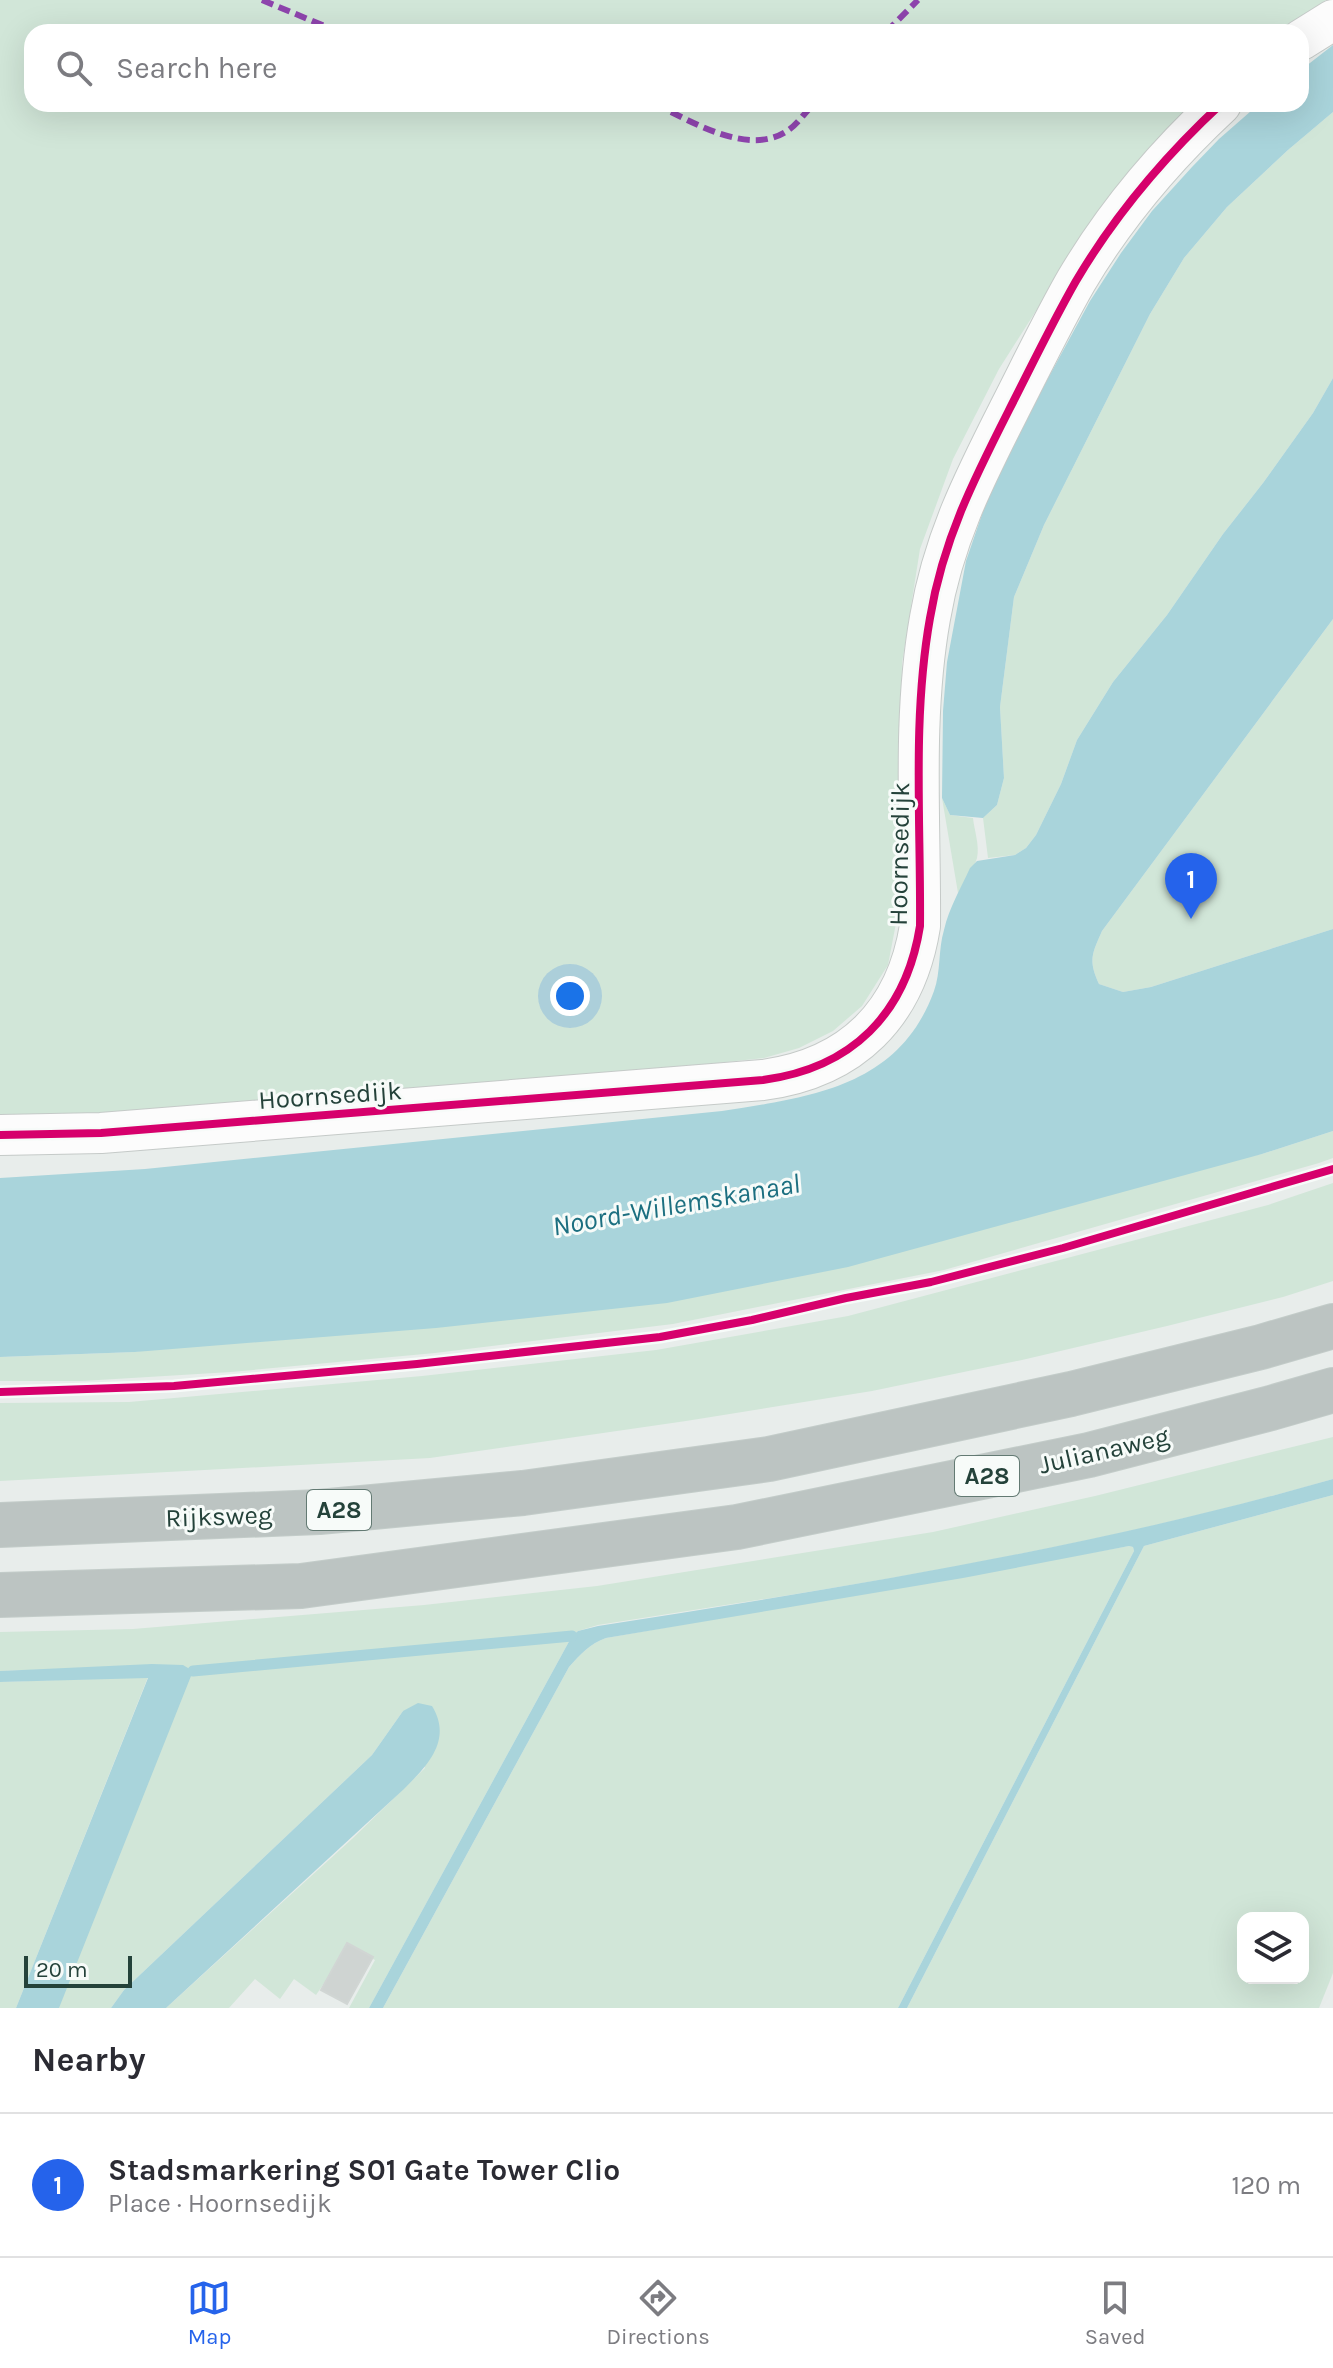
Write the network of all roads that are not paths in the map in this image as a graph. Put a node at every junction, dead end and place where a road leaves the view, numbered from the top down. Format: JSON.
{"nodes":[{"id":1,"x":1333,"y":20,"type":"edge"},
{"id":2,"x":1309,"y":35,"type":"edge"},
{"id":3,"x":1213,"y":112,"type":"edge"},
{"id":4,"x":0,"y":1135,"type":"edge"},
{"id":5,"x":1333,"y":1326,"type":"edge"},
{"id":6,"x":1333,"y":1390,"type":"edge"},
{"id":7,"x":0,"y":1525,"type":"edge"},
{"id":8,"x":0,"y":1595,"type":"edge"}],
"edges":[{"from":1,"to":2,"type":"street"},
{"from":3,"to":4,"type":"street","name":"Hoornsedijk"},
{"from":5,"to":7,"type":"highway","name":"Rijksweg","number":"A28"},
{"from":6,"to":8,"type":"highway","name":"Julianaweg","number":"A28"}]}
